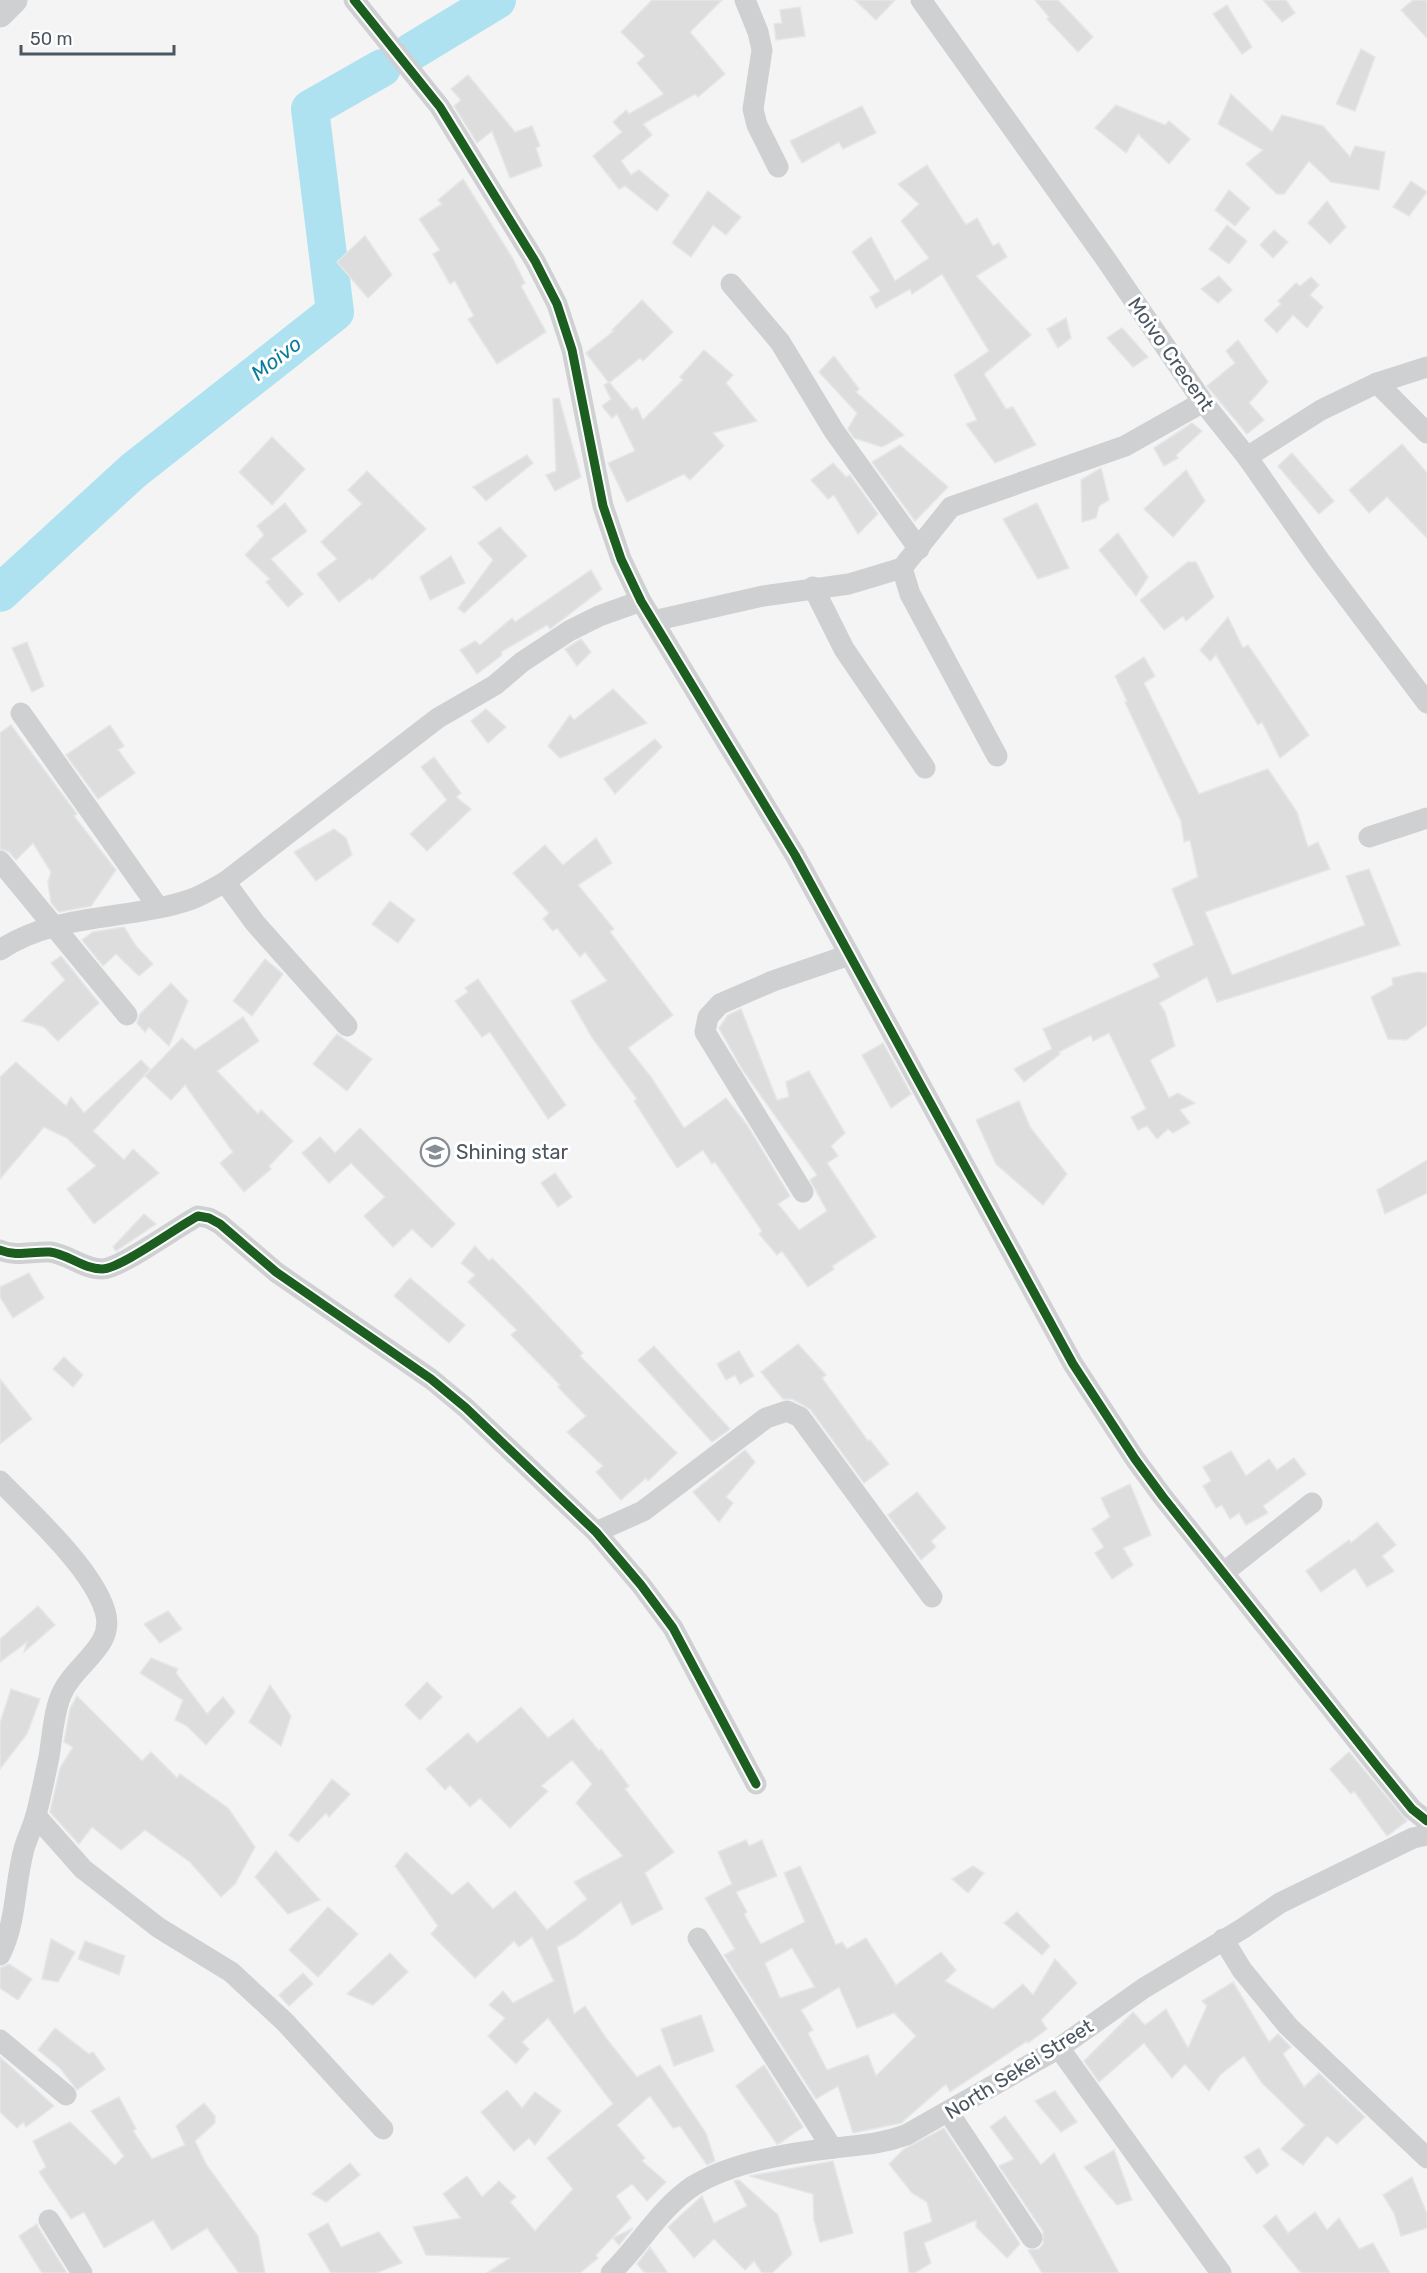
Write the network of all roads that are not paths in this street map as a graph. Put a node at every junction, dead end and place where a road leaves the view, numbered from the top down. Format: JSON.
{"nodes":[{"id":1,"x":14,"y":0,"type":"edge"},
{"id":2,"x":354,"y":0,"type":"edge"},
{"id":3,"x":745,"y":0,"type":"edge"},
{"id":4,"x":921,"y":0,"type":"edge"},
{"id":5,"x":0,"y":14,"type":"edge"},
{"id":6,"x":778,"y":167,"type":"dead end"},
{"id":7,"x":731,"y":284,"type":"dead end"},
{"id":8,"x":1427,"y":367,"type":"edge"},
{"id":9,"x":1377,"y":383,"type":"junction"},
{"id":10,"x":1203,"y":402,"type":"junction"},
{"id":11,"x":1427,"y":433,"type":"edge"},
{"id":12,"x":1247,"y":457,"type":"junction"},
{"id":13,"x":919,"y":549,"type":"junction"},
{"id":14,"x":902,"y":568,"type":"junction"},
{"id":15,"x":813,"y":587,"type":"junction"},
{"id":16,"x":641,"y":601,"type":"junction"},
{"id":17,"x":652,"y":621,"type":"junction"},
{"id":18,"x":1427,"y":703,"type":"edge"},
{"id":19,"x":21,"y":713,"type":"dead end"},
{"id":20,"x":998,"y":756,"type":"dead end"},
{"id":21,"x":925,"y":768,"type":"dead end"},
{"id":22,"x":1427,"y":818,"type":"edge"},
{"id":23,"x":1369,"y":837,"type":"dead end"},
{"id":24,"x":0,"y":861,"type":"edge"},
{"id":25,"x":225,"y":882,"type":"junction"},
{"id":26,"x":158,"y":907,"type":"junction"},
{"id":27,"x":54,"y":927,"type":"junction"},
{"id":28,"x":0,"y":950,"type":"edge"},
{"id":29,"x":849,"y":955,"type":"junction"},
{"id":30,"x":127,"y":1015,"type":"dead end"},
{"id":31,"x":347,"y":1026,"type":"dead end"},
{"id":32,"x":803,"y":1192,"type":"dead end"},
{"id":33,"x":2,"y":1255,"type":"edge"},
{"id":34,"x":0,"y":1481,"type":"edge"},
{"id":35,"x":1312,"y":1503,"type":"dead end"},
{"id":36,"x":596,"y":1532,"type":"junction"},
{"id":37,"x":1223,"y":1573,"type":"junction"},
{"id":38,"x":932,"y":1597,"type":"dead end"},
{"id":39,"x":756,"y":1784,"type":"dead end"},
{"id":40,"x":36,"y":1816,"type":"junction"},
{"id":41,"x":1427,"y":1821,"type":"edge"},
{"id":42,"x":1427,"y":1835,"type":"edge"},
{"id":43,"x":698,"y":1938,"type":"dead end"},
{"id":44,"x":1223,"y":1940,"type":"junction"},
{"id":45,"x":0,"y":1955,"type":"edge"},
{"id":46,"x":0,"y":2040,"type":"edge"},
{"id":47,"x":1059,"y":2048,"type":"junction"},
{"id":48,"x":66,"y":2095,"type":"dead end"},
{"id":49,"x":949,"y":2113,"type":"junction"},
{"id":50,"x":383,"y":2128,"type":"dead end"},
{"id":51,"x":832,"y":2148,"type":"junction"},
{"id":52,"x":1427,"y":2158,"type":"edge"},
{"id":53,"x":49,"y":2220,"type":"dead end"},
{"id":54,"x":1032,"y":2238,"type":"dead end"},
{"id":55,"x":622,"y":2270,"type":"edge"},
{"id":56,"x":82,"y":2273,"type":"edge"},
{"id":57,"x":1221,"y":2273,"type":"edge"}],
"edges":[{"from":1,"to":5,"type":"street"},
{"from":2,"to":16,"type":"street"},
{"from":3,"to":6,"type":"street"},
{"from":4,"to":10,"type":"street","name":"Moivo Crecent"},
{"from":7,"to":13,"type":"street"},
{"from":8,"to":9,"type":"street"},
{"from":9,"to":11,"type":"street"},
{"from":9,"to":12,"type":"street"},
{"from":10,"to":12,"type":"street","name":"Moivo Crecent"},
{"from":10,"to":13,"type":"street"},
{"from":12,"to":18,"type":"street","name":"Moivo Crecent"},
{"from":13,"to":14,"type":"street"},
{"from":14,"to":15,"type":"street"},
{"from":14,"to":20,"type":"street"},
{"from":15,"to":17,"type":"street"},
{"from":15,"to":21,"type":"street"},
{"from":16,"to":17,"type":"street"},
{"from":16,"to":25,"type":"street"},
{"from":17,"to":29,"type":"street"},
{"from":19,"to":26,"type":"street"},
{"from":22,"to":23,"type":"street"},
{"from":24,"to":27,"type":"street"},
{"from":25,"to":26,"type":"street"},
{"from":25,"to":31,"type":"street"},
{"from":26,"to":27,"type":"street"},
{"from":27,"to":28,"type":"street"},
{"from":27,"to":30,"type":"street"},
{"from":29,"to":32,"type":"street"},
{"from":29,"to":37,"type":"street"},
{"from":33,"to":36,"type":"street"},
{"from":34,"to":40,"type":"street"},
{"from":35,"to":37,"type":"street"},
{"from":36,"to":38,"type":"street"},
{"from":36,"to":39,"type":"street"},
{"from":37,"to":41,"type":"street"},
{"from":40,"to":45,"type":"street"},
{"from":40,"to":50,"type":"street"},
{"from":42,"to":44,"type":"street","name":"North Sekei Street"},
{"from":43,"to":51,"type":"street"},
{"from":44,"to":47,"type":"street","name":"North Sekei Street"},
{"from":44,"to":52,"type":"street"},
{"from":46,"to":48,"type":"street"},
{"from":47,"to":49,"type":"street","name":"North Sekei Street"},
{"from":47,"to":57,"type":"street"},
{"from":49,"to":51,"type":"street","name":"North Sekei Street"},
{"from":49,"to":54,"type":"street"},
{"from":51,"to":55,"type":"street","name":"North Sekei Street"},
{"from":53,"to":56,"type":"street"}]}
